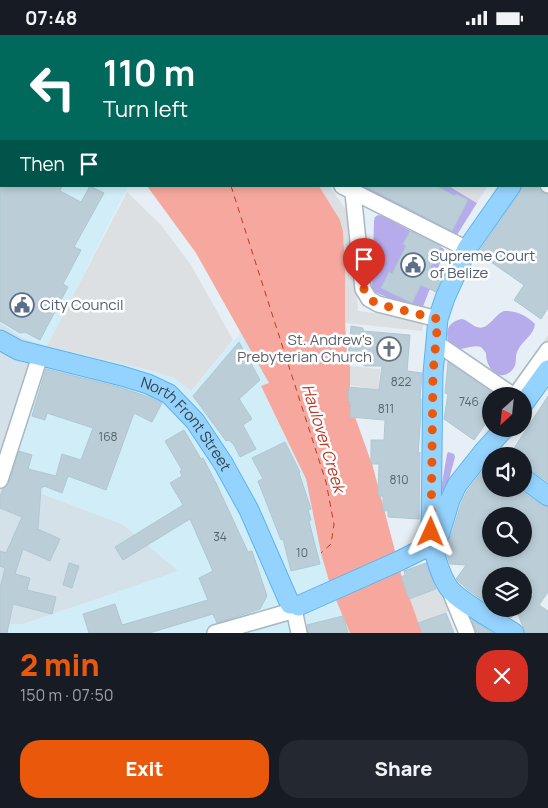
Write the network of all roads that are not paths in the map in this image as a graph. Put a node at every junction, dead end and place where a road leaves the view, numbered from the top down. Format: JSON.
{"nodes":[{"id":1,"x":509,"y":187,"type":"edge"},
{"id":2,"x":348,"y":189,"type":"edge"},
{"id":3,"x":467,"y":249,"type":"junction"},
{"id":4,"x":438,"y":319,"type":"junction"},
{"id":5,"x":0,"y":340,"type":"edge"},
{"id":6,"x":435,"y":342,"type":"junction"},
{"id":7,"x":548,"y":350,"type":"edge"},
{"id":8,"x":40,"y":356,"type":"junction"},
{"id":9,"x":548,"y":370,"type":"edge"},
{"id":10,"x":502,"y":387,"type":"edge"},
{"id":11,"x":521,"y":387,"type":"edge"},
{"id":12,"x":532,"y":392,"type":"edge"},
{"id":13,"x":494,"y":441,"type":"edge"},
{"id":14,"x":0,"y":480,"type":"edge"},
{"id":15,"x":532,"y":485,"type":"edge"},
{"id":16,"x":548,"y":496,"type":"edge"},
{"id":17,"x":433,"y":544,"type":"junction"},
{"id":18,"x":449,"y":587,"type":"junction"},
{"id":19,"x":293,"y":609,"type":"junction"},
{"id":20,"x":214,"y":633,"type":"edge"},
{"id":21,"x":300,"y":633,"type":"edge"},
{"id":22,"x":467,"y":633,"type":"edge"},
{"id":23,"x":514,"y":633,"type":"edge"}],
"edges":[{"from":1,"to":3,"type":"main road"},
{"from":2,"to":3,"type":"street"},
{"from":2,"to":4,"type":"street"},
{"from":3,"to":4,"type":"main road"},
{"from":4,"to":6,"type":"main road"},
{"from":5,"to":8,"type":"main road","name":"North Front Street"},
{"from":6,"to":10,"type":"street"},
{"from":6,"to":17,"type":"main road"},
{"from":7,"to":11,"type":"street"},
{"from":8,"to":14,"type":"street"},
{"from":8,"to":19,"type":"main road","name":"North Front Street"},
{"from":9,"to":12,"type":"main road"},
{"from":13,"to":17,"type":"main road"},
{"from":15,"to":16,"type":"main road"},
{"from":17,"to":18,"type":"main road"},
{"from":17,"to":19,"type":"main road"},
{"from":18,"to":22,"type":"street"},
{"from":18,"to":23,"type":"main road"},
{"from":19,"to":20,"type":"street"},
{"from":19,"to":21,"type":"street","name":"North Front Street"}]}
